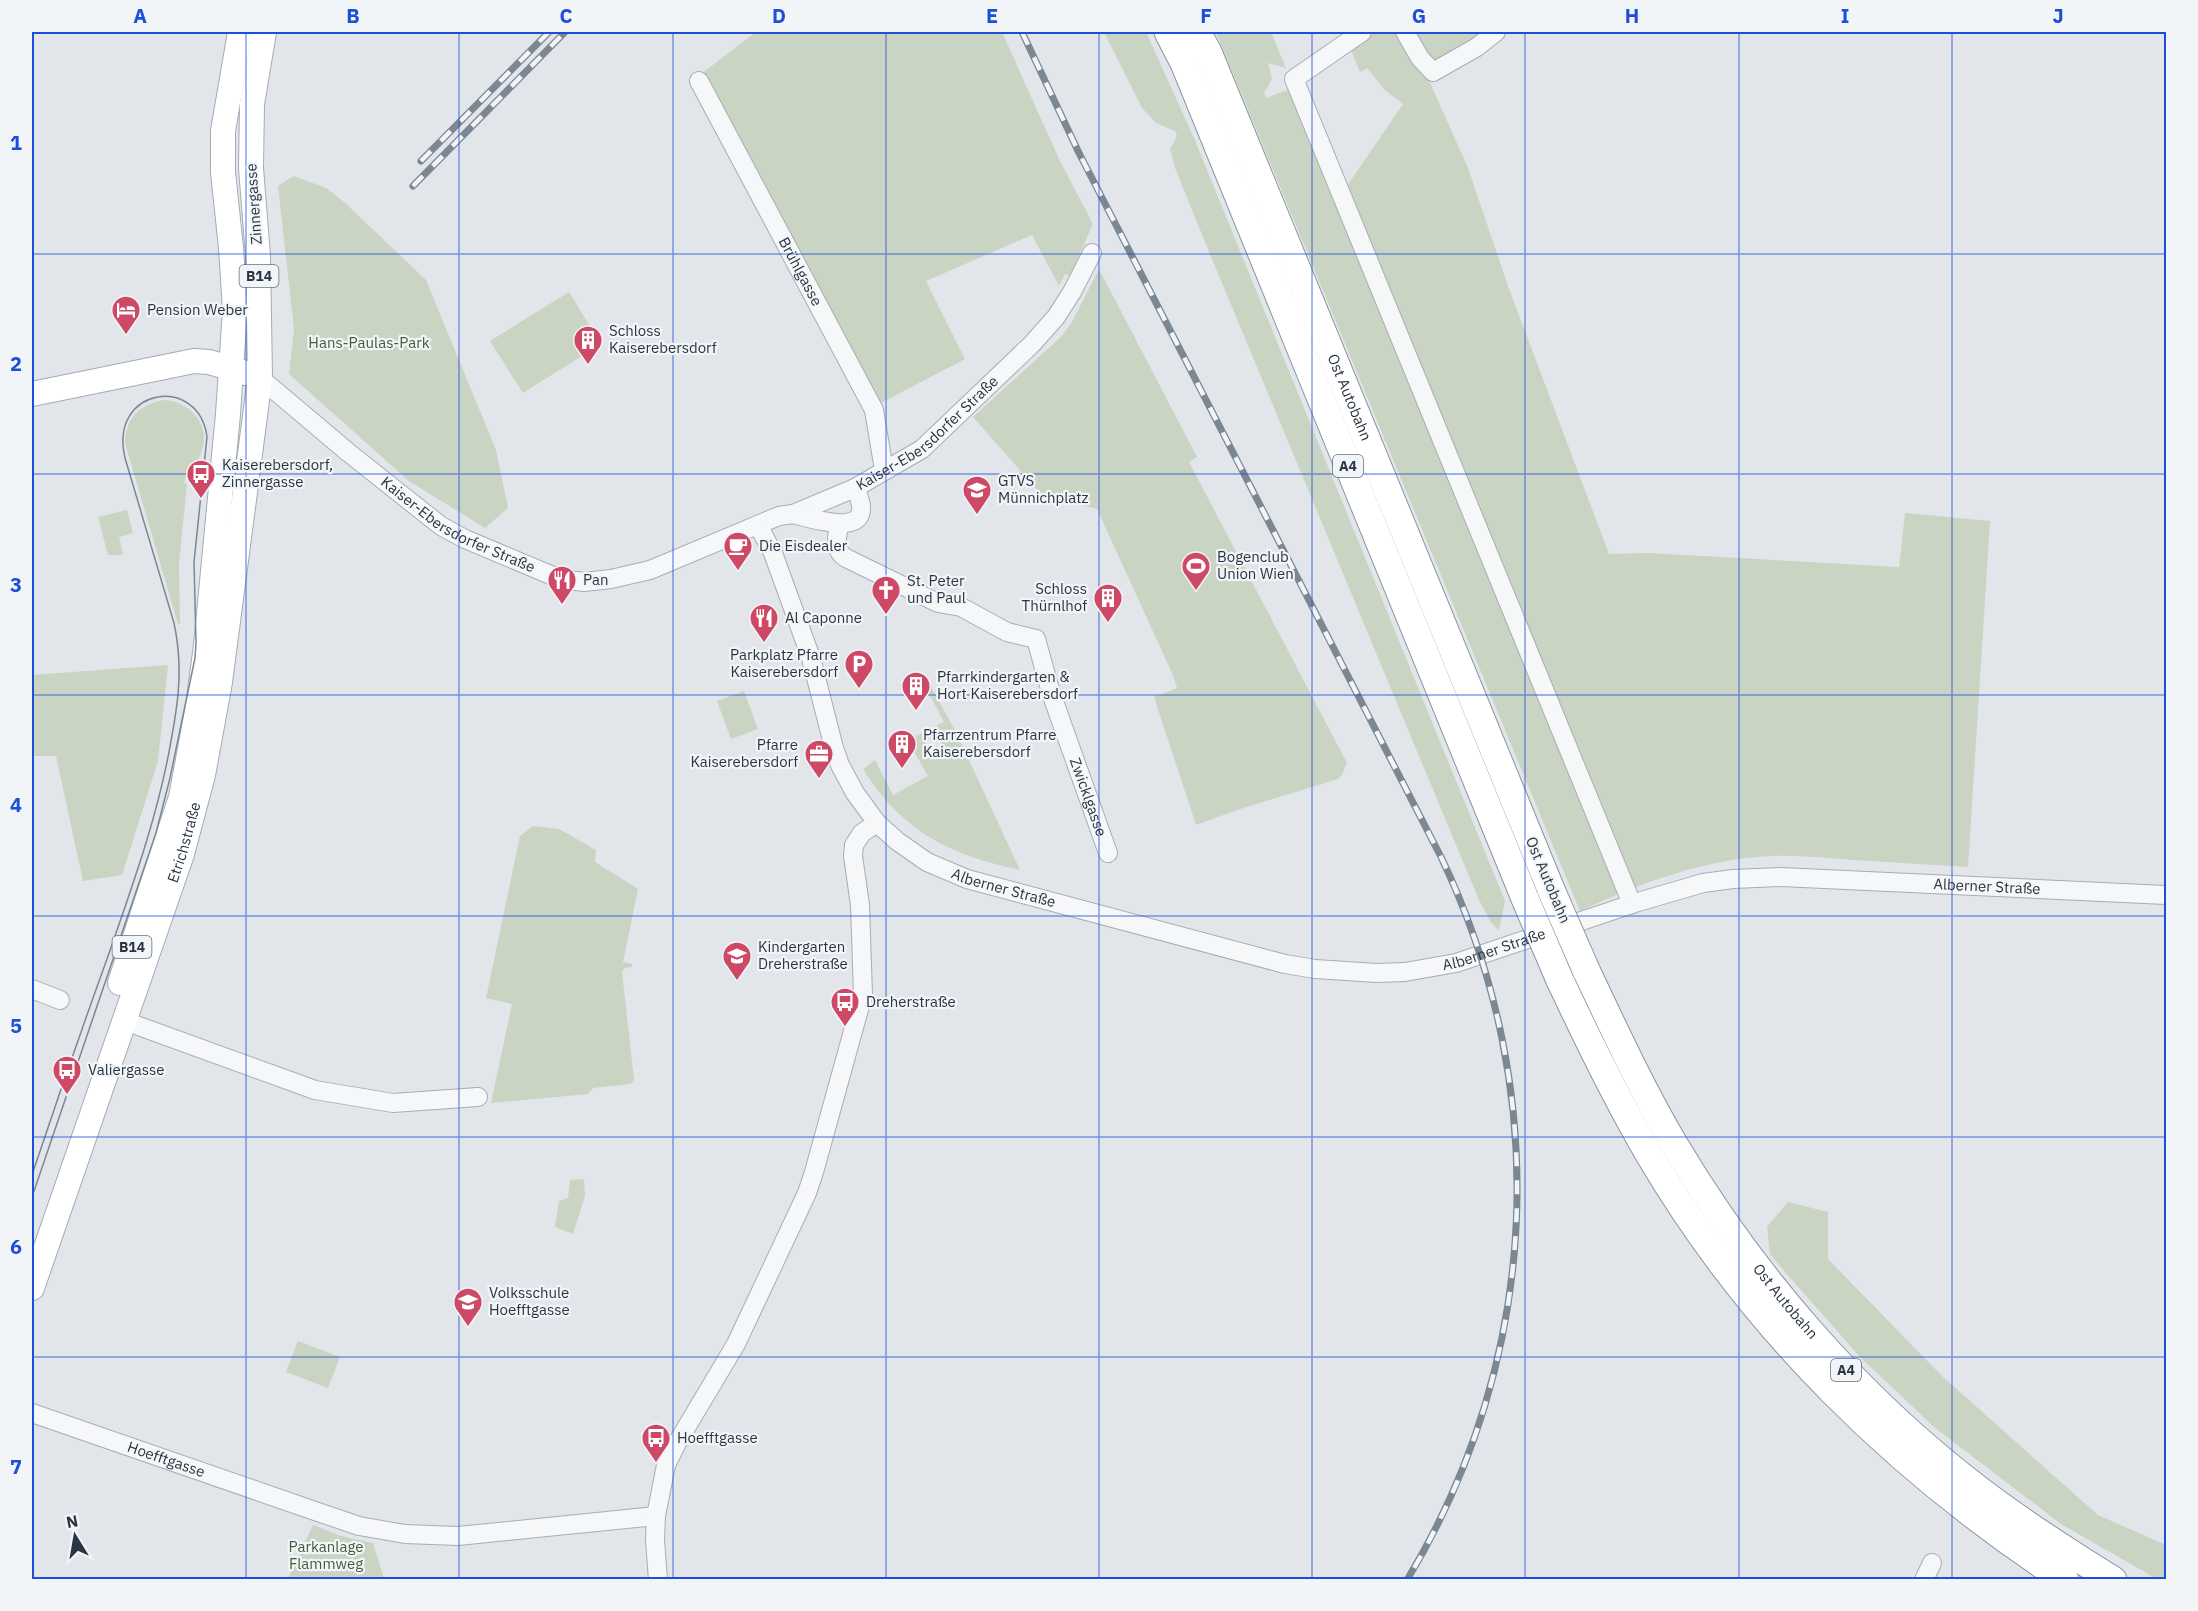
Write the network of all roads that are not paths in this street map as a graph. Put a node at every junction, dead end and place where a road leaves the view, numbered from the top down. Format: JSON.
{"nodes":[{"id":1,"x":240,"y":32,"type":"edge"},
{"id":2,"x":264,"y":32,"type":"edge"},
{"id":3,"x":1168,"y":32,"type":"edge"},
{"id":4,"x":1197,"y":32,"type":"edge"},
{"id":5,"x":1362,"y":32,"type":"edge"},
{"id":6,"x":1405,"y":32,"type":"edge"},
{"id":7,"x":1496,"y":32,"type":"edge"},
{"id":8,"x":699,"y":81,"type":"dead end"},
{"id":9,"x":1092,"y":253,"type":"dead end"},
{"id":10,"x":231,"y":367,"type":"junction"},
{"id":11,"x":260,"y":378,"type":"junction"},
{"id":12,"x":32,"y":394,"type":"edge"},
{"id":13,"x":884,"y":470,"type":"junction"},
{"id":14,"x":855,"y":488,"type":"junction"},
{"id":15,"x":793,"y":514,"type":"junction"},
{"id":16,"x":758,"y":525,"type":"junction"},
{"id":17,"x":839,"y":525,"type":"junction"},
{"id":18,"x":877,"y":824,"type":"junction"},
{"id":19,"x":1108,"y":853,"type":"dead end"},
{"id":20,"x":2166,"y":895,"type":"edge"},
{"id":21,"x":1632,"y":904,"type":"junction"},
{"id":22,"x":32,"y":989,"type":"edge"},
{"id":23,"x":60,"y":1000,"type":"dead end"},
{"id":24,"x":125,"y":1022,"type":"junction"},
{"id":25,"x":478,"y":1097,"type":"dead end"},
{"id":26,"x":32,"y":1241,"type":"edge"},
{"id":27,"x":32,"y":1288,"type":"edge"},
{"id":28,"x":32,"y":1413,"type":"edge"},
{"id":29,"x":656,"y":1516,"type":"junction"},
{"id":30,"x":658,"y":1580,"type":"edge"},
{"id":31,"x":2065,"y":1580,"type":"edge"},
{"id":32,"x":2113,"y":1580,"type":"edge"}],
"edges":[{"from":1,"to":10,"type":"main road","name":"Zinnergasse","number":"B14"},
{"from":2,"to":11,"type":"main road","name":"Zinnergasse","number":"B14"},
{"from":3,"to":31,"type":"highway","name":"Ost Autobahn","number":"A4","bridge":true},
{"from":4,"to":32,"type":"highway","name":"Ost Autobahn","number":"A4","bridge":true},
{"from":5,"to":21,"type":"street"},
{"from":6,"to":7,"type":"street"},
{"from":8,"to":13,"type":"street","name":"Brühlgasse"},
{"from":9,"to":13,"type":"street","name":"Kaiser-Ebersdorfer Straße"},
{"from":10,"to":11,"type":"main road","name":"Kaiser-Ebersdorfer Straße"},
{"from":10,"to":12,"type":"main road","name":"Kaiser-Ebersdorfer Straße"},
{"from":10,"to":26,"type":"main road","name":"Etrichstraße","number":"B14"},
{"from":11,"to":16,"type":"street","name":"Kaiser-Ebersdorfer Straße"},
{"from":11,"to":24,"type":"main road","name":"Etrichstraße","number":"B14"},
{"from":13,"to":14,"type":"street","name":"Kaiser-Ebersdorfer Straße"},
{"from":14,"to":15,"type":"street","name":"Kaiser-Ebersdorfer Straße"},
{"from":14,"to":17,"type":"street"},
{"from":15,"to":16,"type":"street","name":"Kaiser-Ebersdorfer Straße"},
{"from":15,"to":17,"type":"street"},
{"from":16,"to":18,"type":"street"},
{"from":17,"to":19,"type":"street","name":"Zwicklgasse"},
{"from":18,"to":21,"type":"street","name":"Alberner Straße"},
{"from":18,"to":29,"type":"street"},
{"from":20,"to":21,"type":"street","name":"Alberner Straße"},
{"from":22,"to":23,"type":"street"},
{"from":24,"to":25,"type":"street"},
{"from":24,"to":27,"type":"main road","name":"Etrichstraße","number":"B14"},
{"from":28,"to":29,"type":"street","name":"Hoefftgasse"},
{"from":29,"to":30,"type":"street"}]}
